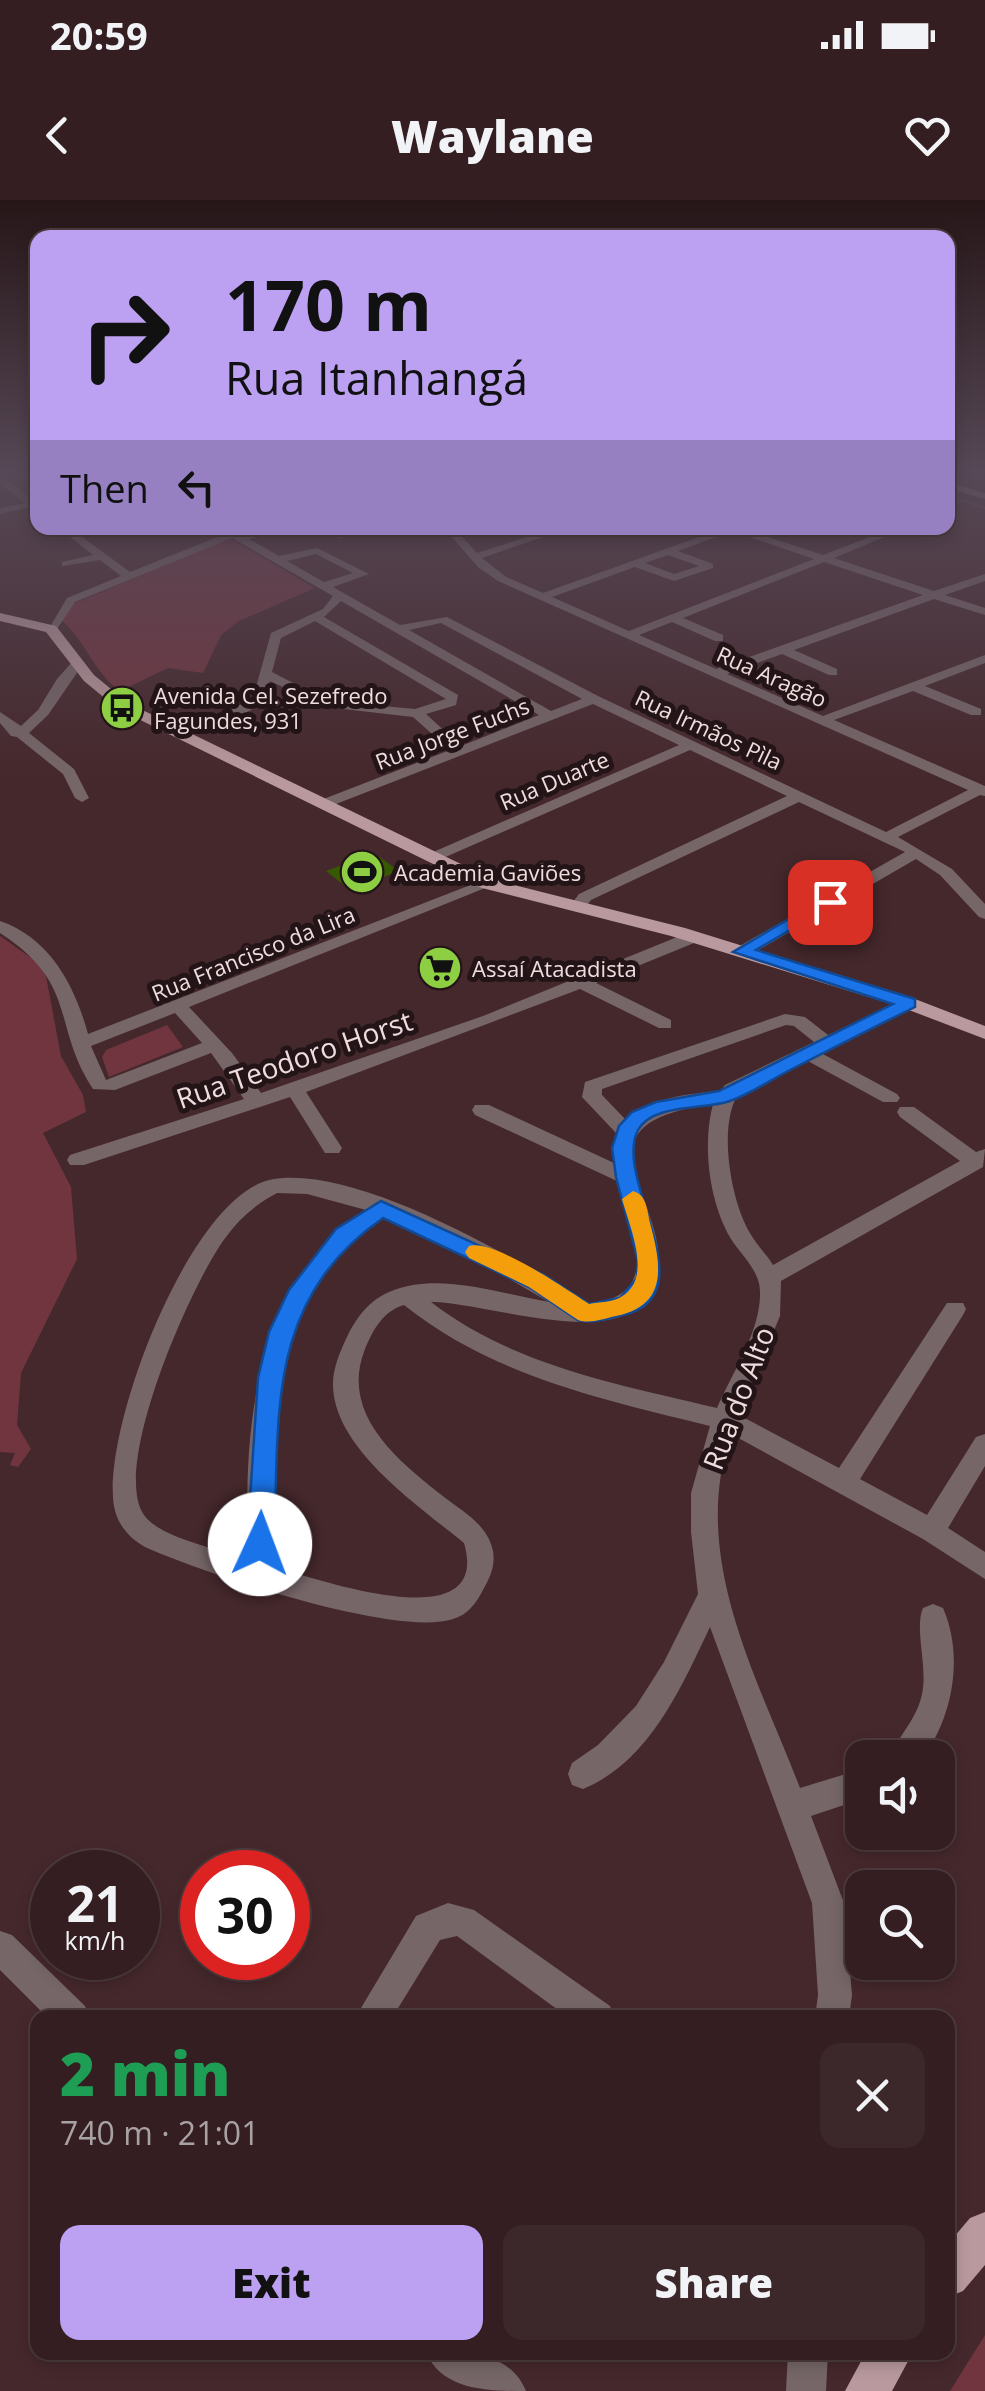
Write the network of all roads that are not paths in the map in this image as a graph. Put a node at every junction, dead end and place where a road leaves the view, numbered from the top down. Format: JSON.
{"nodes":[{"id":1,"x":132,"y":574,"type":"edge"},
{"id":2,"x":303,"y":574,"type":"edge"},
{"id":3,"x":363,"y":574,"type":"edge"},
{"id":4,"x":495,"y":574,"type":"edge"},
{"id":5,"x":605,"y":574,"type":"edge"},
{"id":6,"x":785,"y":574,"type":"edge"},
{"id":7,"x":877,"y":574,"type":"edge"},
{"id":8,"x":128,"y":576,"type":"joint"},
{"id":9,"x":985,"y":577,"type":"edge"},
{"id":10,"x":323,"y":586,"type":"junction"},
{"id":11,"x":939,"y":594,"type":"junction"},
{"id":12,"x":339,"y":596,"type":"junction"},
{"id":13,"x":542,"y":597,"type":"junction"},
{"id":14,"x":985,"y":612,"type":"edge"},
{"id":15,"x":0,"y":616,"type":"edge"},
{"id":16,"x":316,"y":618,"type":"junction"},
{"id":17,"x":673,"y":618,"type":"junction"},
{"id":18,"x":399,"y":629,"type":"junction"},
{"id":19,"x":52,"y":630,"type":"junction"},
{"id":20,"x":629,"y":635,"type":"junction"},
{"id":21,"x":719,"y":638,"type":"dead end"},
{"id":22,"x":782,"y":649,"type":"junction"},
{"id":23,"x":985,"y":659,"type":"edge"},
{"id":24,"x":78,"y":664,"type":"junction"},
{"id":25,"x":832,"y":672,"type":"dead end"},
{"id":26,"x":266,"y":674,"type":"junction"},
{"id":27,"x":717,"y":674,"type":"junction"},
{"id":28,"x":913,"y":686,"type":"junction"},
{"id":29,"x":593,"y":700,"type":"junction"},
{"id":30,"x":418,"y":712,"type":"junction"},
{"id":31,"x":976,"y":712,"type":"dead end"},
{"id":32,"x":0,"y":716,"type":"edge"},
{"id":33,"x":550,"y":716,"type":"junction"},
{"id":34,"x":823,"y":720,"type":"junction"},
{"id":35,"x":173,"y":730,"type":"junction"},
{"id":36,"x":16,"y":733,"type":"junction"},
{"id":37,"x":690,"y":745,"type":"junction"},
{"id":38,"x":458,"y":752,"type":"junction"},
{"id":39,"x":985,"y":770,"type":"edge"},
{"id":40,"x":962,"y":781,"type":"junction"},
{"id":41,"x":982,"y":790,"type":"edge"},
{"id":42,"x":798,"y":796,"type":"junction"},
{"id":43,"x":82,"y":798,"type":"dead end"},
{"id":44,"x":326,"y":804,"type":"junction"},
{"id":45,"x":886,"y":837,"type":"junction"},
{"id":46,"x":917,"y":852,"type":"junction"},
{"id":47,"x":436,"y":856,"type":"junction"},
{"id":48,"x":492,"y":882,"type":"junction"},
{"id":49,"x":580,"y":904,"type":"junction"},
{"id":50,"x":985,"y":914,"type":"edge"},
{"id":51,"x":0,"y":926,"type":"edge"},
{"id":52,"x":686,"y":934,"type":"junction"},
{"id":53,"x":742,"y":952,"type":"junction"},
{"id":54,"x":582,"y":984,"type":"junction"},
{"id":55,"x":908,"y":1003,"type":"junction"},
{"id":56,"x":179,"y":1008,"type":"junction"},
{"id":57,"x":666,"y":1024,"type":"dead end"},
{"id":58,"x":985,"y":1033,"type":"edge"},
{"id":59,"x":79,"y":1044,"type":"junction"},
{"id":60,"x":213,"y":1045,"type":"junction"},
{"id":61,"x":818,"y":1048,"type":"junction"},
{"id":62,"x":295,"y":1088,"type":"junction"},
{"id":63,"x":724,"y":1096,"type":"junction"},
{"id":64,"x":890,"y":1098,"type":"dead end"},
{"id":65,"x":256,"y":1101,"type":"junction"},
{"id":66,"x":482,"y":1110,"type":"dead end"},
{"id":67,"x":907,"y":1112,"type":"dead end"},
{"id":68,"x":626,"y":1132,"type":"junction"},
{"id":69,"x":332,"y":1148,"type":"dead end"},
{"id":70,"x":980,"y":1159,"type":"edge"},
{"id":71,"x":77,"y":1160,"type":"dead end"},
{"id":72,"x":626,"y":1177,"type":"junction"},
{"id":73,"x":381,"y":1209,"type":"junction"},
{"id":74,"x":769,"y":1278,"type":"junction"},
{"id":75,"x":408,"y":1296,"type":"junction"},
{"id":76,"x":956,"y":1309,"type":"dead end"},
{"id":77,"x":586,"y":1314,"type":"junction"},
{"id":78,"x":727,"y":1420,"type":"junction"},
{"id":79,"x":985,"y":1444,"type":"edge"},
{"id":80,"x":844,"y":1484,"type":"junction"},
{"id":81,"x":932,"y":1531,"type":"junction"},
{"id":82,"x":985,"y":1567,"type":"edge"},
{"id":83,"x":262,"y":1573,"type":"junction"},
{"id":84,"x":712,"y":1595,"type":"junction"},
{"id":85,"x":933,"y":1617,"type":"dead end"},
{"id":86,"x":917,"y":1740,"type":"edge"},
{"id":87,"x":583,"y":1774,"type":"dead end"},
{"id":88,"x":845,"y":1789,"type":"edge"},
{"id":89,"x":793,"y":1806,"type":"junction"},
{"id":90,"x":0,"y":1947,"type":"edge"},
{"id":91,"x":65,"y":2010,"type":"edge"},
{"id":92,"x":377,"y":2010,"type":"edge"},
{"id":93,"x":587,"y":2010,"type":"edge"},
{"id":94,"x":833,"y":2010,"type":"edge"},
{"id":95,"x":985,"y":2233,"type":"edge"},
{"id":96,"x":955,"y":2268,"type":"edge"},
{"id":97,"x":458,"y":2360,"type":"edge"},
{"id":98,"x":808,"y":2360,"type":"edge"},
{"id":99,"x":506,"y":2391,"type":"edge"},
{"id":100,"x":806,"y":2391,"type":"edge"}],
"edges":[{"from":1,"to":8,"type":"street"},
{"from":2,"to":10,"type":"street"},
{"from":3,"to":10,"type":"street"},
{"from":4,"to":13,"type":"street","name":"Rua Aragão"},
{"from":5,"to":13,"type":"street"},
{"from":6,"to":17,"type":"street"},
{"from":7,"to":11,"type":"street"},
{"from":8,"to":19,"type":"street"},
{"from":9,"to":11,"type":"street"},
{"from":10,"to":12,"type":"street"},
{"from":11,"to":14,"type":"street"},
{"from":11,"to":22,"type":"street"},
{"from":12,"to":16,"type":"street"},
{"from":12,"to":18,"type":"street"},
{"from":13,"to":20,"type":"street","name":"Rua Aragão"},
{"from":15,"to":19,"type":"main road"},
{"from":16,"to":26,"type":"street"},
{"from":16,"to":30,"type":"street"},
{"from":17,"to":20,"type":"street"},
{"from":17,"to":21,"type":"street"},
{"from":18,"to":29,"type":"street","name":"Rua Irmãos Pìla"},
{"from":18,"to":33,"type":"street"},
{"from":19,"to":24,"type":"main road"},
{"from":20,"to":27,"type":"street","name":"Rua Aragão"},
{"from":22,"to":25,"type":"street"},
{"from":22,"to":27,"type":"street"},
{"from":23,"to":28,"type":"street"},
{"from":24,"to":35,"type":"main road"},
{"from":24,"to":36,"type":"street"},
{"from":26,"to":30,"type":"street"},
{"from":26,"to":35,"type":"street"},
{"from":27,"to":34,"type":"street","name":"Rua Aragão"},
{"from":28,"to":31,"type":"street"},
{"from":28,"to":34,"type":"street"},
{"from":29,"to":33,"type":"street","name":"Rua Jorge Fuchs"},
{"from":29,"to":37,"type":"street","name":"Rua Irmãos Pìla"},
{"from":30,"to":38,"type":"street"},
{"from":32,"to":36,"type":"street"},
{"from":33,"to":38,"type":"street","name":"Rua Jorge Fuchs"},
{"from":34,"to":40,"type":"street","name":"Rua Aragão"},
{"from":35,"to":44,"type":"main road"},
{"from":36,"to":43,"type":"street"},
{"from":37,"to":42,"type":"street","name":"Rua Irmãos Pìla"},
{"from":37,"to":47,"type":"street","name":"Rua Duarte"},
{"from":38,"to":44,"type":"street","name":"Rua Jorge Fuchs"},
{"from":39,"to":40,"type":"street"},
{"from":40,"to":41,"type":"street","name":"Rua Aragão"},
{"from":41,"to":45,"type":"street"},
{"from":42,"to":45,"type":"street","name":"Rua Irmãos Pìla"},
{"from":42,"to":49,"type":"street"},
{"from":44,"to":47,"type":"main road"},
{"from":45,"to":46,"type":"street","name":"Rua Irmãos Pìla"},
{"from":46,"to":50,"type":"street","name":"Rua Irmãos Pìla"},
{"from":46,"to":53,"type":"street"},
{"from":47,"to":48,"type":"main road"},
{"from":48,"to":49,"type":"main road"},
{"from":48,"to":56,"type":"street","name":"Rua Francisco da Lira"},
{"from":49,"to":52,"type":"main road"},
{"from":51,"to":59,"type":"street"},
{"from":52,"to":53,"type":"main road"},
{"from":52,"to":54,"type":"street","name":"Rua Teodoro Horst"},
{"from":53,"to":55,"type":"main road"},
{"from":54,"to":57,"type":"street"},
{"from":54,"to":62,"type":"street","name":"Rua Teodoro Horst"},
{"from":55,"to":58,"type":"main road"},
{"from":55,"to":61,"type":"street"},
{"from":56,"to":59,"type":"street","name":"Rua Francisco da Lira"},
{"from":56,"to":60,"type":"street"},
{"from":59,"to":60,"type":"street"},
{"from":60,"to":65,"type":"street"},
{"from":61,"to":63,"type":"street"},
{"from":61,"to":64,"type":"street"},
{"from":61,"to":68,"type":"street"},
{"from":62,"to":65,"type":"street","name":"Rua Teodoro Horst"},
{"from":62,"to":69,"type":"street"},
{"from":63,"to":68,"type":"street"},
{"from":63,"to":74,"type":"street"},
{"from":65,"to":71,"type":"street","name":"Rua Teodoro Horst"},
{"from":66,"to":72,"type":"street"},
{"from":67,"to":70,"type":"street"},
{"from":68,"to":72,"type":"street"},
{"from":70,"to":74,"type":"street"},
{"from":72,"to":77,"type":"street"},
{"from":73,"to":77,"type":"street"},
{"from":73,"to":83,"type":"street"},
{"from":73,"to":83,"type":"street"},
{"from":74,"to":78,"type":"street","name":"Rua do Alto"},
{"from":75,"to":77,"type":"street"},
{"from":75,"to":78,"type":"street"},
{"from":75,"to":83,"type":"street"},
{"from":76,"to":80,"type":"street"},
{"from":78,"to":80,"type":"street"},
{"from":78,"to":84,"type":"street","name":"Rua do Alto"},
{"from":79,"to":81,"type":"street"},
{"from":80,"to":81,"type":"street"},
{"from":81,"to":82,"type":"street"},
{"from":84,"to":87,"type":"street"},
{"from":84,"to":89,"type":"street","name":"Rua do Alto"},
{"from":85,"to":86,"type":"street"},
{"from":88,"to":89,"type":"street"},
{"from":89,"to":94,"type":"street","name":"Rua do Alto"},
{"from":90,"to":91,"type":"street"},
{"from":92,"to":93,"type":"street"},
{"from":95,"to":96,"type":"main road"},
{"from":97,"to":99,"type":"street"},
{"from":98,"to":100,"type":"street"}]}
